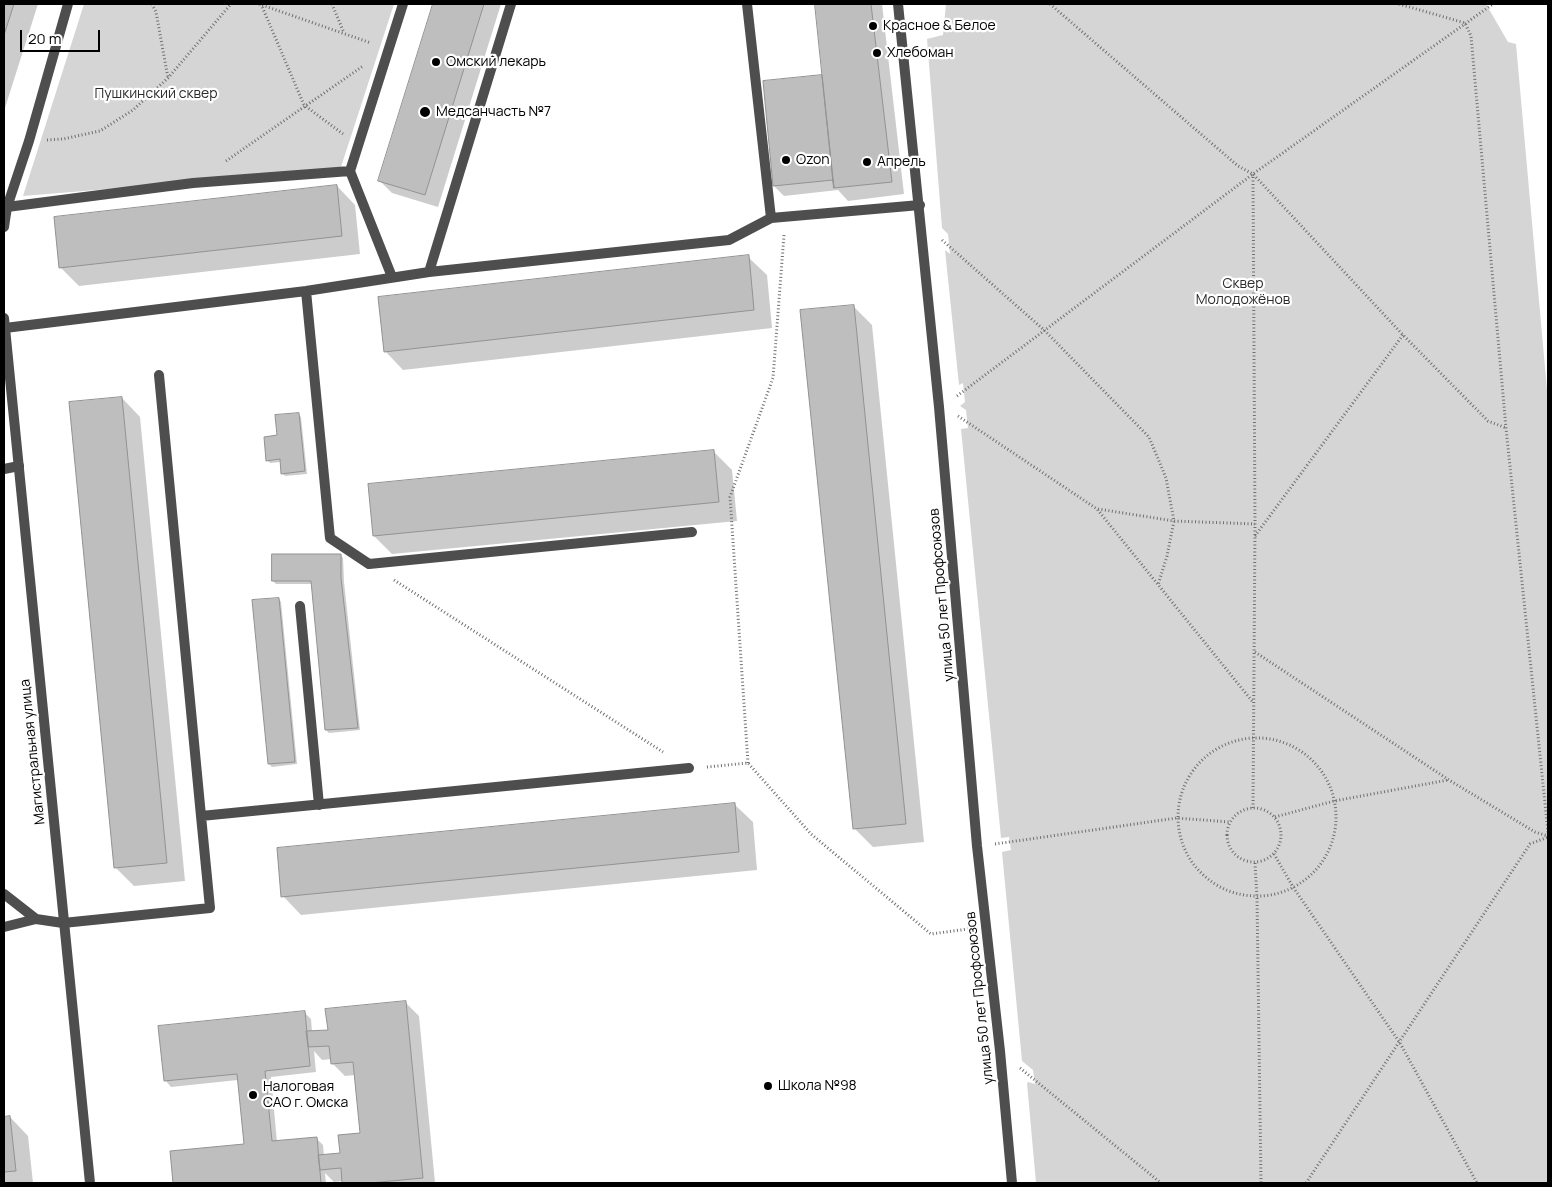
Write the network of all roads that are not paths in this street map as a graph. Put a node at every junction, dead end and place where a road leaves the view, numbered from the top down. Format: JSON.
{"nodes":[{"id":1,"x":68,"y":4,"type":"edge"},
{"id":2,"x":403,"y":4,"type":"edge"},
{"id":3,"x":511,"y":4,"type":"edge"},
{"id":4,"x":747,"y":4,"type":"edge"},
{"id":5,"x":898,"y":4,"type":"edge"},
{"id":6,"x":350,"y":171,"type":"junction"},
{"id":7,"x":920,"y":205,"type":"junction"},
{"id":8,"x":7,"y":208,"type":"junction"},
{"id":9,"x":771,"y":218,"type":"junction"},
{"id":10,"x":4,"y":227,"type":"edge"},
{"id":11,"x":430,"y":272,"type":"junction"},
{"id":12,"x":392,"y":276,"type":"junction"},
{"id":13,"x":306,"y":291,"type":"junction"},
{"id":14,"x":4,"y":323,"type":"edge"},
{"id":15,"x":159,"y":375,"type":"dead end"},
{"id":16,"x":19,"y":466,"type":"junction"},
{"id":17,"x":4,"y":469,"type":"edge"},
{"id":18,"x":692,"y":532,"type":"dead end"},
{"id":19,"x":300,"y":606,"type":"dead end"},
{"id":20,"x":689,"y":768,"type":"dead end"},
{"id":21,"x":319,"y":805,"type":"junction"},
{"id":22,"x":202,"y":816,"type":"junction"},
{"id":23,"x":4,"y":894,"type":"edge"},
{"id":24,"x":36,"y":919,"type":"junction"},
{"id":25,"x":63,"y":922,"type":"junction"},
{"id":26,"x":4,"y":927,"type":"edge"},
{"id":27,"x":90,"y":1183,"type":"edge"},
{"id":28,"x":1012,"y":1183,"type":"edge"}],
"edges":[{"from":1,"to":8,"type":"street"},
{"from":2,"to":6,"type":"street"},
{"from":3,"to":11,"type":"street"},
{"from":4,"to":9,"type":"street"},
{"from":5,"to":7,"type":"street","name":"улица 50 лет Профсоюзов"},
{"from":6,"to":8,"type":"street"},
{"from":6,"to":12,"type":"street"},
{"from":7,"to":9,"type":"street"},
{"from":7,"to":28,"type":"street","name":"улица 50 лет Профсоюзов"},
{"from":8,"to":10,"type":"street"},
{"from":9,"to":11,"type":"street"},
{"from":11,"to":12,"type":"street"},
{"from":12,"to":13,"type":"street"},
{"from":13,"to":14,"type":"street"},
{"from":13,"to":18,"type":"street"},
{"from":14,"to":16,"type":"street","name":"Магистральная улица"},
{"from":15,"to":22,"type":"street"},
{"from":16,"to":17,"type":"street"},
{"from":16,"to":25,"type":"street","name":"Магистральная улица"},
{"from":19,"to":21,"type":"street"},
{"from":20,"to":21,"type":"street"},
{"from":21,"to":22,"type":"street"},
{"from":22,"to":25,"type":"street"},
{"from":23,"to":24,"type":"street"},
{"from":24,"to":25,"type":"street"},
{"from":24,"to":26,"type":"street"},
{"from":25,"to":27,"type":"street","name":"Магистральная улица"}]}
